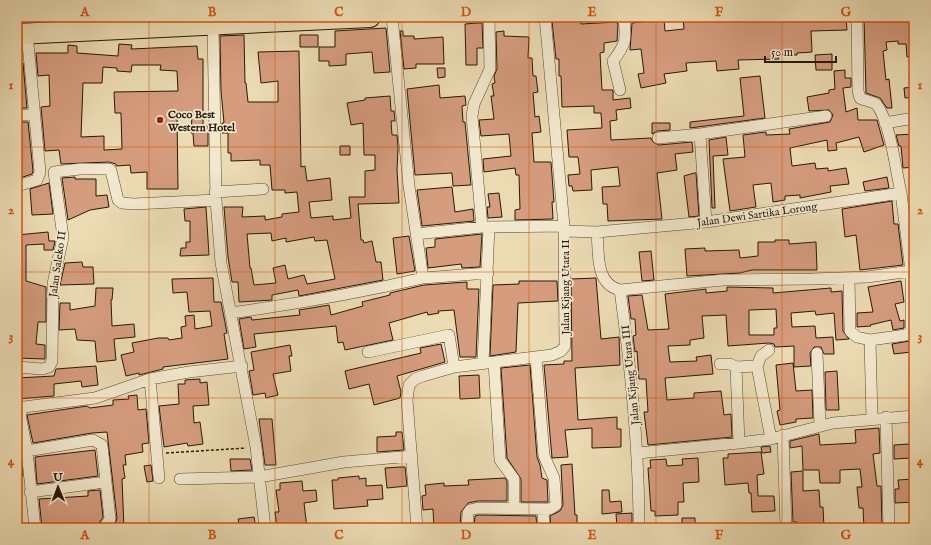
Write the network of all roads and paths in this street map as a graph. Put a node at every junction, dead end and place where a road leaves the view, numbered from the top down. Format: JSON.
{"nodes":[{"id":1,"x":370,"y":17,"type":"edge"},
{"id":2,"x":392,"y":17,"type":"edge"},
{"id":3,"x":489,"y":17,"type":"edge"},
{"id":4,"x":545,"y":17,"type":"edge"},
{"id":5,"x":624,"y":17,"type":"edge"},
{"id":6,"x":857,"y":17,"type":"edge"},
{"id":7,"x":249,"y":19,"type":"edge"},
{"id":8,"x":130,"y":23,"type":"edge"},
{"id":9,"x":213,"y":24,"type":"junction"},
{"id":10,"x":22,"y":33,"type":"edge"},
{"id":11,"x":620,"y":90,"type":"dead end"},
{"id":12,"x":17,"y":115,"type":"edge"},
{"id":13,"x":35,"y":115,"type":"junction"},
{"id":14,"x":826,"y":116,"type":"dead end"},
{"id":15,"x":914,"y":118,"type":"edge"},
{"id":16,"x":885,"y":123,"type":"junction"},
{"id":17,"x":700,"y":134,"type":"junction"},
{"id":18,"x":658,"y":138,"type":"dead end"},
{"id":19,"x":40,"y":172,"type":"junction"},
{"id":20,"x":54,"y":172,"type":"junction"},
{"id":21,"x":17,"y":186,"type":"edge"},
{"id":22,"x":263,"y":190,"type":"dead end"},
{"id":23,"x":901,"y":193,"type":"junction"},
{"id":24,"x":216,"y":196,"type":"junction"},
{"id":25,"x":706,"y":222,"type":"junction"},
{"id":26,"x":486,"y":227,"type":"junction"},
{"id":27,"x":564,"y":228,"type":"junction"},
{"id":28,"x":597,"y":232,"type":"junction"},
{"id":29,"x":416,"y":234,"type":"junction"},
{"id":30,"x":911,"y":241,"type":"edge"},
{"id":31,"x":911,"y":271,"type":"junction"},
{"id":32,"x":488,"y":273,"type":"junction"},
{"id":33,"x":423,"y":278,"type":"junction"},
{"id":34,"x":849,"y":278,"type":"junction"},
{"id":35,"x":620,"y":290,"type":"junction"},
{"id":36,"x":230,"y":313,"type":"junction"},
{"id":37,"x":870,"y":340,"type":"junction"},
{"id":38,"x":769,"y":350,"type":"dead end"},
{"id":39,"x":368,"y":352,"type":"dead end"},
{"id":40,"x":817,"y":352,"type":"dead end"},
{"id":41,"x":536,"y":358,"type":"junction"},
{"id":42,"x":488,"y":363,"type":"junction"},
{"id":43,"x":720,"y":364,"type":"dead end"},
{"id":44,"x":242,"y":366,"type":"junction"},
{"id":45,"x":757,"y":366,"type":"junction"},
{"id":46,"x":17,"y":367,"type":"edge"},
{"id":47,"x":454,"y":367,"type":"junction"},
{"id":48,"x":736,"y":367,"type":"junction"},
{"id":49,"x":150,"y":378,"type":"junction"},
{"id":50,"x":914,"y":416,"type":"edge"},
{"id":51,"x":886,"y":417,"type":"junction"},
{"id":52,"x":872,"y":419,"type":"junction"},
{"id":53,"x":820,"y":426,"type":"junction"},
{"id":54,"x":783,"y":435,"type":"junction"},
{"id":55,"x":20,"y":438,"type":"edge"},
{"id":56,"x":771,"y":439,"type":"junction"},
{"id":57,"x":739,"y":443,"type":"junction"},
{"id":58,"x":256,"y":447,"type":"junction"},
{"id":59,"x":27,"y":451,"type":"junction"},
{"id":60,"x":638,"y":453,"type":"junction"},
{"id":61,"x":157,"y":454,"type":"junction"},
{"id":62,"x":412,"y":456,"type":"junction"},
{"id":63,"x":259,"y":477,"type":"junction"},
{"id":64,"x":159,"y":478,"type":"dead end"},
{"id":65,"x":180,"y":479,"type":"dead end"},
{"id":66,"x":105,"y":482,"type":"junction"},
{"id":67,"x":30,"y":492,"type":"junction"},
{"id":68,"x":514,"y":509,"type":"junction"},
{"id":69,"x":542,"y":509,"type":"junction"},
{"id":70,"x":35,"y":528,"type":"edge"},
{"id":71,"x":104,"y":528,"type":"edge"},
{"id":72,"x":265,"y":528,"type":"edge"},
{"id":73,"x":417,"y":528,"type":"edge"},
{"id":74,"x":467,"y":528,"type":"edge"},
{"id":75,"x":544,"y":528,"type":"edge"},
{"id":76,"x":639,"y":528,"type":"edge"},
{"id":77,"x":786,"y":528,"type":"edge"},
{"id":78,"x":889,"y":528,"type":"edge"}],
"edges":[{"from":1,"to":7,"type":"highway"},
{"from":2,"to":29,"type":"street"},
{"from":3,"to":26,"type":"street"},
{"from":4,"to":27,"type":"street","name":"Jalan Kijang Utara II"},
{"from":5,"to":11,"type":"street"},
{"from":6,"to":16,"type":"street"},
{"from":7,"to":9,"type":"highway"},
{"from":8,"to":9,"type":"highway"},
{"from":8,"to":10,"type":"highway"},
{"from":9,"to":24,"type":"street"},
{"from":10,"to":13,"type":"street"},
{"from":12,"to":13,"type":"street"},
{"from":13,"to":19,"type":"street"},
{"from":14,"to":17,"type":"street"},
{"from":15,"to":16,"type":"street"},
{"from":16,"to":23,"type":"street"},
{"from":17,"to":18,"type":"street"},
{"from":17,"to":25,"type":"street"},
{"from":19,"to":20,"type":"street"},
{"from":19,"to":21,"type":"street"},
{"from":20,"to":24,"type":"street"},
{"from":20,"to":46,"type":"street","name":"Jalan Saleko II"},
{"from":22,"to":24,"type":"street"},
{"from":23,"to":25,"type":"street","name":"Jalan Dewi Sartika Lorong"},
{"from":23,"to":30,"type":"street"},
{"from":24,"to":36,"type":"street"},
{"from":25,"to":28,"type":"street","name":"Jalan Dewi Sartika Lorong"},
{"from":26,"to":27,"type":"street","name":"Jalan Dewi Sartika Lorong"},
{"from":26,"to":29,"type":"street","name":"Jalan Dewi Sartika Lorong"},
{"from":26,"to":32,"type":"street"},
{"from":27,"to":28,"type":"street","name":"Jalan Dewi Sartika Lorong"},
{"from":27,"to":41,"type":"street","name":"Jalan Kijang Utara II"},
{"from":28,"to":35,"type":"street"},
{"from":29,"to":33,"type":"street"},
{"from":30,"to":31,"type":"street"},
{"from":31,"to":34,"type":"street"},
{"from":31,"to":37,"type":"street"},
{"from":32,"to":33,"type":"street"},
{"from":32,"to":42,"type":"street"},
{"from":33,"to":36,"type":"street"},
{"from":34,"to":35,"type":"street"},
{"from":34,"to":37,"type":"street"},
{"from":35,"to":60,"type":"street","name":"Jalan Kijang Utara III"},
{"from":36,"to":44,"type":"street"},
{"from":37,"to":52,"type":"street"},
{"from":38,"to":45,"type":"street"},
{"from":39,"to":47,"type":"street"},
{"from":40,"to":53,"type":"street"},
{"from":41,"to":42,"type":"street","name":"Jalan Kijang Utara II"},
{"from":41,"to":69,"type":"street"},
{"from":42,"to":47,"type":"street","name":"Jalan Kijang Utara II"},
{"from":42,"to":68,"type":"street"},
{"from":43,"to":48,"type":"street"},
{"from":44,"to":49,"type":"street"},
{"from":44,"to":58,"type":"street"},
{"from":45,"to":48,"type":"street"},
{"from":45,"to":56,"type":"street"},
{"from":47,"to":62,"type":"street","name":"Jalan Kijang Utara II"},
{"from":48,"to":57,"type":"street"},
{"from":49,"to":55,"type":"street"},
{"from":49,"to":61,"type":"street"},
{"from":50,"to":51,"type":"street"},
{"from":51,"to":52,"type":"street"},
{"from":51,"to":78,"type":"street"},
{"from":52,"to":53,"type":"street"},
{"from":53,"to":54,"type":"street"},
{"from":54,"to":56,"type":"street"},
{"from":54,"to":77,"type":"street"},
{"from":55,"to":59,"type":"street"},
{"from":56,"to":57,"type":"street"},
{"from":57,"to":60,"type":"street"},
{"from":58,"to":61,"type":"path"},
{"from":58,"to":63,"type":"street"},
{"from":59,"to":66,"type":"street"},
{"from":59,"to":67,"type":"street"},
{"from":60,"to":76,"type":"street","name":"Jalan Kijang Utara III"},
{"from":61,"to":64,"type":"street"},
{"from":62,"to":63,"type":"street"},
{"from":62,"to":73,"type":"street","name":"Jalan Kijang Utara II"},
{"from":63,"to":65,"type":"street"},
{"from":63,"to":72,"type":"street"},
{"from":66,"to":67,"type":"street"},
{"from":66,"to":71,"type":"street"},
{"from":67,"to":70,"type":"street"},
{"from":68,"to":69,"type":"street"},
{"from":68,"to":74,"type":"street"},
{"from":69,"to":75,"type":"street"}]}
